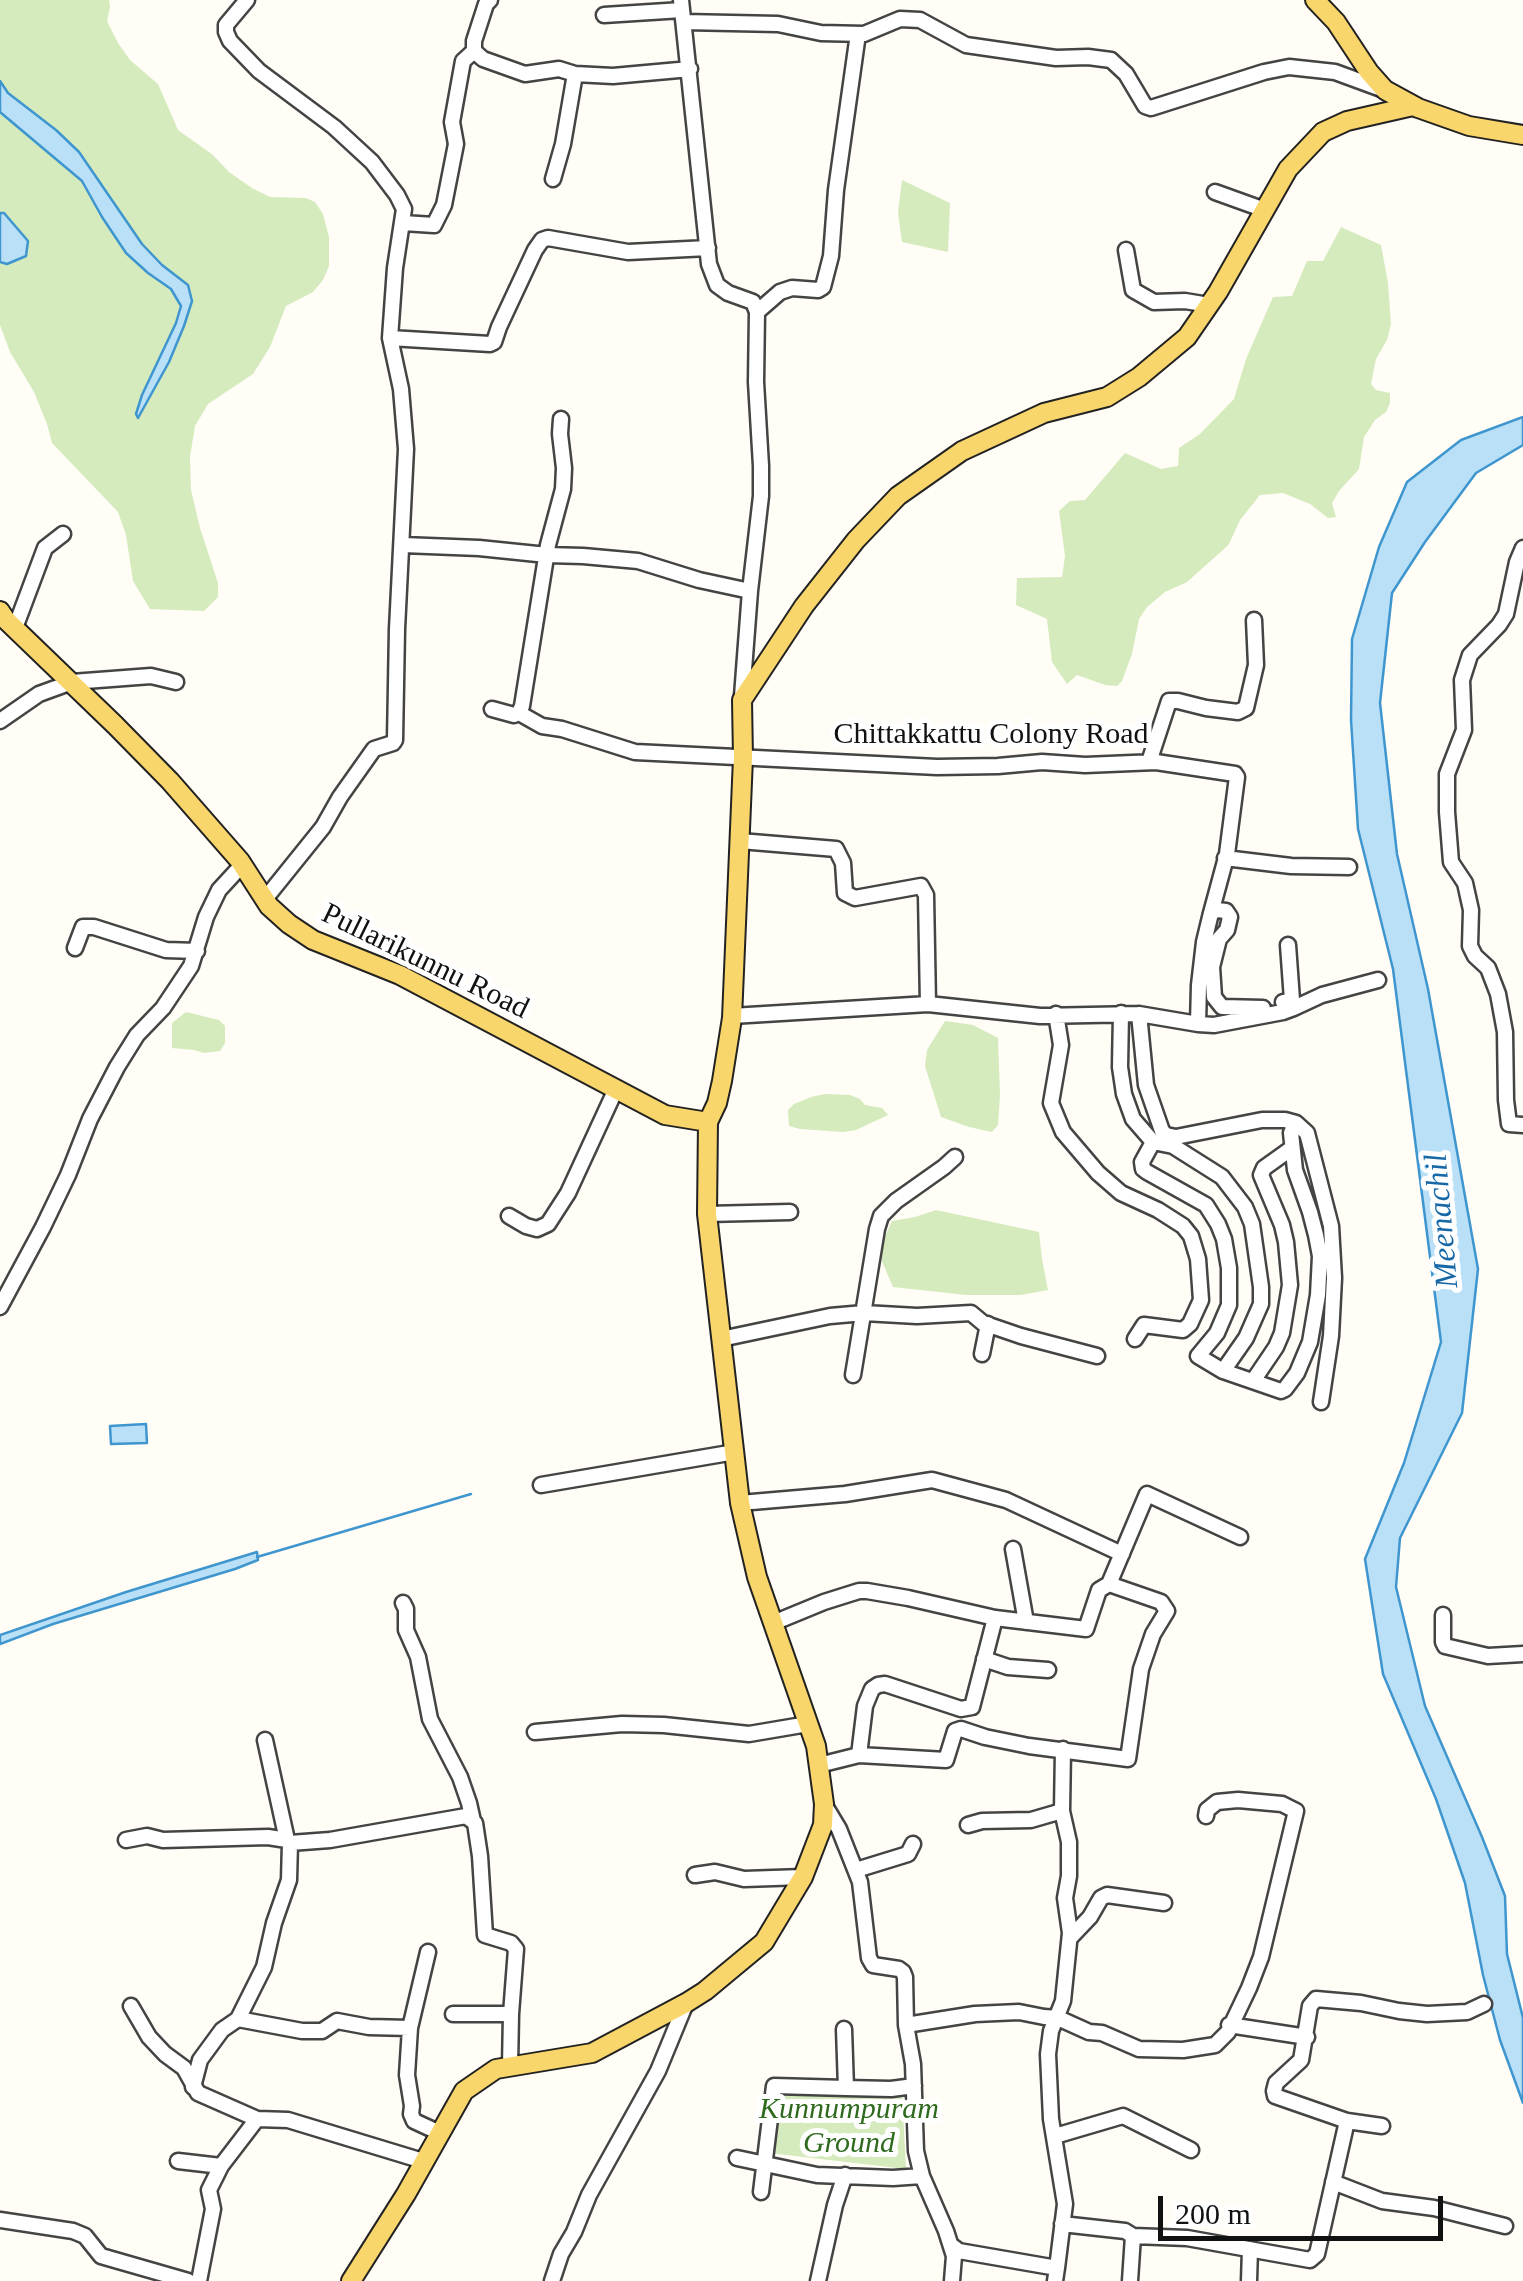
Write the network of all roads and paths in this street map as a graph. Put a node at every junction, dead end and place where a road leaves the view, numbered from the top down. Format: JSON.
{"nodes":[{"id":1,"x":247,"y":0,"type":"edge"},
{"id":2,"x":490,"y":0,"type":"edge"},
{"id":3,"x":1315,"y":0,"type":"edge"},
{"id":4,"x":682,"y":11,"type":"edge"},
{"id":5,"x":604,"y":15,"type":"dead end"},
{"id":6,"x":858,"y":34,"type":"junction"},
{"id":7,"x":474,"y":50,"type":"junction"},
{"id":8,"x":690,"y":68,"type":"junction"},
{"id":9,"x":575,"y":74,"type":"junction"},
{"id":10,"x":1385,"y":90,"type":"junction"},
{"id":11,"x":1414,"y":106,"type":"junction"},
{"id":12,"x":1523,"y":135,"type":"edge"},
{"id":13,"x":553,"y":179,"type":"dead end"},
{"id":14,"x":1215,"y":192,"type":"dead end"},
{"id":15,"x":1265,"y":210,"type":"junction"},
{"id":16,"x":403,"y":223,"type":"junction"},
{"id":17,"x":708,"y":248,"type":"junction"},
{"id":18,"x":1126,"y":250,"type":"dead end"},
{"id":19,"x":1209,"y":305,"type":"junction"},
{"id":20,"x":756,"y":312,"type":"junction"},
{"id":21,"x":390,"y":338,"type":"junction"},
{"id":22,"x":561,"y":420,"type":"dead end"},
{"id":23,"x":63,"y":534,"type":"dead end"},
{"id":24,"x":403,"y":544,"type":"junction"},
{"id":25,"x":1523,"y":548,"type":"edge"},
{"id":26,"x":547,"y":555,"type":"junction"},
{"id":27,"x":750,"y":590,"type":"junction"},
{"id":28,"x":0,"y":611,"type":"edge"},
{"id":29,"x":1254,"y":620,"type":"dead end"},
{"id":30,"x":15,"y":628,"type":"junction"},
{"id":31,"x":72,"y":682,"type":"junction"},
{"id":32,"x":176,"y":682,"type":"dead end"},
{"id":33,"x":742,"y":700,"type":"junction"},
{"id":34,"x":492,"y":709,"type":"dead end"},
{"id":35,"x":519,"y":713,"type":"junction"},
{"id":36,"x":0,"y":721,"type":"edge"},
{"id":37,"x":744,"y":758,"type":"junction"},
{"id":38,"x":1150,"y":762,"type":"junction"},
{"id":39,"x":740,"y":841,"type":"junction"},
{"id":40,"x":1226,"y":858,"type":"junction"},
{"id":41,"x":242,"y":865,"type":"junction"},
{"id":42,"x":1349,"y":867,"type":"dead end"},
{"id":43,"x":265,"y":899,"type":"junction"},
{"id":44,"x":1211,"y":913,"type":"junction"},
{"id":45,"x":1288,"y":945,"type":"dead end"},
{"id":46,"x":74,"y":948,"type":"dead end"},
{"id":47,"x":197,"y":951,"type":"junction"},
{"id":48,"x":1378,"y":980,"type":"dead end"},
{"id":49,"x":928,"y":1004,"type":"junction"},
{"id":50,"x":1293,"y":1004,"type":"junction"},
{"id":51,"x":1121,"y":1013,"type":"junction"},
{"id":52,"x":1056,"y":1014,"type":"junction"},
{"id":53,"x":1139,"y":1014,"type":"junction"},
{"id":54,"x":732,"y":1016,"type":"junction"},
{"id":55,"x":1198,"y":1024,"type":"junction"},
{"id":56,"x":616,"y":1089,"type":"junction"},
{"id":57,"x":708,"y":1122,"type":"junction"},
{"id":58,"x":1523,"y":1125,"type":"edge"},
{"id":59,"x":1293,"y":1135,"type":"junction"},
{"id":60,"x":1153,"y":1142,"type":"junction"},
{"id":61,"x":1173,"y":1146,"type":"junction"},
{"id":62,"x":955,"y":1157,"type":"dead end"},
{"id":63,"x":790,"y":1212,"type":"dead end"},
{"id":64,"x":707,"y":1214,"type":"junction"},
{"id":65,"x":509,"y":1216,"type":"dead end"},
{"id":66,"x":7,"y":1277,"type":"edge"},
{"id":67,"x":0,"y":1307,"type":"edge"},
{"id":68,"x":864,"y":1313,"type":"junction"},
{"id":69,"x":988,"y":1324,"type":"junction"},
{"id":70,"x":722,"y":1339,"type":"junction"},
{"id":71,"x":1135,"y":1339,"type":"dead end"},
{"id":72,"x":982,"y":1354,"type":"dead end"},
{"id":73,"x":1097,"y":1356,"type":"dead end"},
{"id":74,"x":1223,"y":1371,"type":"junction"},
{"id":75,"x":853,"y":1375,"type":"dead end"},
{"id":76,"x":1253,"y":1381,"type":"junction"},
{"id":77,"x":1321,"y":1402,"type":"dead end"},
{"id":78,"x":735,"y":1452,"type":"junction"},
{"id":79,"x":540,"y":1485,"type":"dead end"},
{"id":80,"x":740,"y":1503,"type":"junction"},
{"id":81,"x":1240,"y":1537,"type":"dead end"},
{"id":82,"x":1013,"y":1549,"type":"dead end"},
{"id":83,"x":1122,"y":1554,"type":"junction"},
{"id":84,"x":1109,"y":1584,"type":"junction"},
{"id":85,"x":403,"y":1603,"type":"dead end"},
{"id":86,"x":1443,"y":1615,"type":"dead end"},
{"id":87,"x":995,"y":1618,"type":"junction"},
{"id":88,"x":1026,"y":1622,"type":"junction"},
{"id":89,"x":772,"y":1623,"type":"junction"},
{"id":90,"x":1523,"y":1654,"type":"edge"},
{"id":91,"x":984,"y":1659,"type":"junction"},
{"id":92,"x":1048,"y":1670,"type":"dead end"},
{"id":93,"x":970,"y":1709,"type":"junction"},
{"id":94,"x":808,"y":1724,"type":"junction"},
{"id":95,"x":961,"y":1728,"type":"junction"},
{"id":96,"x":534,"y":1732,"type":"dead end"},
{"id":97,"x":266,"y":1740,"type":"dead end"},
{"id":98,"x":1063,"y":1749,"type":"junction"},
{"id":99,"x":859,"y":1755,"type":"junction"},
{"id":100,"x":819,"y":1765,"type":"junction"},
{"id":101,"x":824,"y":1804,"type":"junction"},
{"id":102,"x":1062,"y":1812,"type":"junction"},
{"id":103,"x":1206,"y":1816,"type":"dead end"},
{"id":104,"x":473,"y":1821,"type":"junction"},
{"id":105,"x":968,"y":1825,"type":"dead end"},
{"id":106,"x":126,"y":1840,"type":"dead end"},
{"id":107,"x":289,"y":1842,"type":"junction"},
{"id":108,"x":913,"y":1844,"type":"dead end"},
{"id":109,"x":856,"y":1870,"type":"junction"},
{"id":110,"x":695,"y":1875,"type":"dead end"},
{"id":111,"x":803,"y":1876,"type":"junction"},
{"id":112,"x":1164,"y":1903,"type":"dead end"},
{"id":113,"x":1070,"y":1938,"type":"junction"},
{"id":114,"x":428,"y":1952,"type":"dead end"},
{"id":115,"x":686,"y":2004,"type":"junction"},
{"id":116,"x":1484,"y":2004,"type":"dead end"},
{"id":117,"x":131,"y":2006,"type":"dead end"},
{"id":118,"x":453,"y":2014,"type":"dead end"},
{"id":119,"x":510,"y":2014,"type":"junction"},
{"id":120,"x":1058,"y":2018,"type":"junction"},
{"id":121,"x":238,"y":2019,"type":"junction"},
{"id":122,"x":906,"y":2025,"type":"junction"},
{"id":123,"x":1229,"y":2026,"type":"junction"},
{"id":124,"x":410,"y":2028,"type":"junction"},
{"id":125,"x":844,"y":2029,"type":"dead end"},
{"id":126,"x":1307,"y":2037,"type":"junction"},
{"id":127,"x":510,"y":2066,"type":"junction"},
{"id":128,"x":914,"y":2086,"type":"junction"},
{"id":129,"x":193,"y":2087,"type":"junction"},
{"id":130,"x":846,"y":2088,"type":"junction"},
{"id":131,"x":257,"y":2119,"type":"junction"},
{"id":132,"x":1347,"y":2121,"type":"junction"},
{"id":133,"x":1382,"y":2126,"type":"dead end"},
{"id":134,"x":440,"y":2133,"type":"junction"},
{"id":135,"x":1055,"y":2136,"type":"junction"},
{"id":136,"x":1192,"y":2150,"type":"dead end"},
{"id":137,"x":737,"y":2158,"type":"dead end"},
{"id":138,"x":178,"y":2160,"type":"dead end"},
{"id":139,"x":423,"y":2160,"type":"junction"},
{"id":140,"x":766,"y":2163,"type":"junction"},
{"id":141,"x":221,"y":2166,"type":"junction"},
{"id":142,"x":845,"y":2175,"type":"junction"},
{"id":143,"x":922,"y":2176,"type":"junction"},
{"id":144,"x":1333,"y":2182,"type":"junction"},
{"id":145,"x":761,"y":2192,"type":"dead end"},
{"id":146,"x":0,"y":2220,"type":"edge"},
{"id":147,"x":1062,"y":2224,"type":"junction"},
{"id":148,"x":1505,"y":2226,"type":"dead end"},
{"id":149,"x":1133,"y":2236,"type":"junction"},
{"id":150,"x":950,"y":2245,"type":"junction"},
{"id":151,"x":1250,"y":2249,"type":"junction"},
{"id":152,"x":1056,"y":2274,"type":"edge"},
{"id":153,"x":356,"y":2280,"type":"edge"},
{"id":154,"x":188,"y":2281,"type":"edge"},
{"id":155,"x":200,"y":2281,"type":"edge"},
{"id":156,"x":552,"y":2281,"type":"edge"},
{"id":157,"x":818,"y":2281,"type":"edge"},
{"id":158,"x":952,"y":2281,"type":"edge"},
{"id":159,"x":1130,"y":2281,"type":"edge"},
{"id":160,"x":1249,"y":2281,"type":"edge"}],
"edges":[{"from":1,"to":16,"type":"street"},
{"from":2,"to":7,"type":"street"},
{"from":3,"to":10,"type":"main road"},
{"from":4,"to":5,"type":"street"},
{"from":4,"to":6,"type":"street"},
{"from":4,"to":8,"type":"street"},
{"from":6,"to":10,"type":"street"},
{"from":6,"to":20,"type":"street"},
{"from":7,"to":9,"type":"street"},
{"from":7,"to":16,"type":"street"},
{"from":8,"to":9,"type":"street"},
{"from":8,"to":17,"type":"street"},
{"from":9,"to":13,"type":"street"},
{"from":10,"to":11,"type":"main road"},
{"from":11,"to":12,"type":"main road"},
{"from":11,"to":15,"type":"main road"},
{"from":14,"to":15,"type":"street"},
{"from":15,"to":19,"type":"main road"},
{"from":16,"to":21,"type":"street"},
{"from":17,"to":20,"type":"street"},
{"from":17,"to":21,"type":"street"},
{"from":18,"to":19,"type":"street"},
{"from":19,"to":33,"type":"main road"},
{"from":20,"to":27,"type":"street"},
{"from":21,"to":24,"type":"street"},
{"from":22,"to":26,"type":"street"},
{"from":23,"to":30,"type":"street"},
{"from":24,"to":26,"type":"street"},
{"from":24,"to":43,"type":"street"},
{"from":25,"to":58,"type":"street"},
{"from":26,"to":27,"type":"street"},
{"from":26,"to":35,"type":"street"},
{"from":27,"to":33,"type":"street"},
{"from":28,"to":30,"type":"main road","name":"Pullarikunnu Road"},
{"from":29,"to":38,"type":"street"},
{"from":30,"to":31,"type":"main road","name":"Pullarikunnu Road"},
{"from":31,"to":32,"type":"street"},
{"from":31,"to":36,"type":"street"},
{"from":31,"to":41,"type":"main road","name":"Pullarikunnu Road"},
{"from":33,"to":37,"type":"main road"},
{"from":34,"to":35,"type":"street","name":"Chittakkattu Colony Road"},
{"from":35,"to":37,"type":"street","name":"Chittakkattu Colony Road"},
{"from":37,"to":38,"type":"street","name":"Chittakkattu Colony Road"},
{"from":37,"to":39,"type":"main road"},
{"from":38,"to":40,"type":"street","name":"Chittakkattu Colony Road"},
{"from":39,"to":49,"type":"street"},
{"from":39,"to":54,"type":"main road"},
{"from":40,"to":42,"type":"street"},
{"from":40,"to":44,"type":"street"},
{"from":41,"to":43,"type":"main road","name":"Pullarikunnu Road"},
{"from":41,"to":47,"type":"street"},
{"from":43,"to":56,"type":"main road","name":"Pullarikunnu Road"},
{"from":44,"to":50,"type":"street"},
{"from":44,"to":55,"type":"street"},
{"from":45,"to":50,"type":"street"},
{"from":46,"to":47,"type":"street"},
{"from":47,"to":66,"type":"street"},
{"from":48,"to":50,"type":"street"},
{"from":49,"to":52,"type":"street"},
{"from":49,"to":54,"type":"street"},
{"from":50,"to":55,"type":"street"},
{"from":51,"to":52,"type":"street"},
{"from":51,"to":53,"type":"street"},
{"from":51,"to":60,"type":"street"},
{"from":52,"to":71,"type":"street"},
{"from":53,"to":55,"type":"street"},
{"from":53,"to":59,"type":"street"},
{"from":54,"to":57,"type":"main road"},
{"from":56,"to":57,"type":"main road","name":"Pullarikunnu Road"},
{"from":56,"to":65,"type":"street"},
{"from":57,"to":64,"type":"main road"},
{"from":59,"to":61,"type":"street"},
{"from":59,"to":76,"type":"street"},
{"from":59,"to":76,"type":"street"},
{"from":59,"to":77,"type":"street"},
{"from":60,"to":61,"type":"street"},
{"from":60,"to":74,"type":"street"},
{"from":61,"to":74,"type":"street"},
{"from":62,"to":68,"type":"street"},
{"from":63,"to":64,"type":"street"},
{"from":64,"to":70,"type":"main road"},
{"from":66,"to":67,"type":"street"},
{"from":68,"to":69,"type":"street"},
{"from":68,"to":70,"type":"street"},
{"from":68,"to":75,"type":"street"},
{"from":69,"to":72,"type":"street"},
{"from":69,"to":73,"type":"street"},
{"from":70,"to":78,"type":"main road"},
{"from":74,"to":76,"type":"street"},
{"from":78,"to":79,"type":"street"},
{"from":78,"to":80,"type":"main road"},
{"from":80,"to":83,"type":"street"},
{"from":80,"to":89,"type":"main road"},
{"from":81,"to":83,"type":"street"},
{"from":82,"to":88,"type":"street"},
{"from":83,"to":84,"type":"street"},
{"from":84,"to":88,"type":"street"},
{"from":84,"to":98,"type":"street"},
{"from":85,"to":104,"type":"street"},
{"from":86,"to":90,"type":"street"},
{"from":87,"to":88,"type":"street"},
{"from":87,"to":89,"type":"street"},
{"from":87,"to":91,"type":"street"},
{"from":89,"to":94,"type":"main road"},
{"from":91,"to":92,"type":"street"},
{"from":91,"to":93,"type":"street"},
{"from":93,"to":95,"type":"street"},
{"from":93,"to":99,"type":"street"},
{"from":94,"to":96,"type":"street"},
{"from":94,"to":100,"type":"main road"},
{"from":95,"to":98,"type":"street"},
{"from":95,"to":99,"type":"street"},
{"from":97,"to":107,"type":"street"},
{"from":98,"to":102,"type":"street"},
{"from":99,"to":100,"type":"street"},
{"from":100,"to":101,"type":"main road"},
{"from":101,"to":109,"type":"street"},
{"from":101,"to":111,"type":"main road"},
{"from":102,"to":105,"type":"street"},
{"from":102,"to":113,"type":"street"},
{"from":103,"to":123,"type":"street"},
{"from":104,"to":107,"type":"street"},
{"from":104,"to":119,"type":"street"},
{"from":106,"to":107,"type":"street"},
{"from":107,"to":121,"type":"street"},
{"from":108,"to":109,"type":"street"},
{"from":109,"to":122,"type":"street"},
{"from":110,"to":111,"type":"street"},
{"from":111,"to":115,"type":"main road"},
{"from":112,"to":113,"type":"street"},
{"from":113,"to":120,"type":"street"},
{"from":114,"to":124,"type":"street"},
{"from":115,"to":127,"type":"main road"},
{"from":115,"to":156,"type":"street"},
{"from":116,"to":126,"type":"street"},
{"from":117,"to":129,"type":"street"},
{"from":118,"to":119,"type":"street"},
{"from":119,"to":127,"type":"street"},
{"from":120,"to":122,"type":"street"},
{"from":120,"to":123,"type":"street"},
{"from":120,"to":135,"type":"street"},
{"from":121,"to":124,"type":"street"},
{"from":121,"to":129,"type":"street"},
{"from":122,"to":128,"type":"street"},
{"from":123,"to":126,"type":"street"},
{"from":124,"to":134,"type":"street"},
{"from":125,"to":130,"type":"street"},
{"from":126,"to":132,"type":"street"},
{"from":127,"to":134,"type":"main road"},
{"from":128,"to":130,"type":"street"},
{"from":128,"to":143,"type":"street"},
{"from":129,"to":131,"type":"street"},
{"from":130,"to":140,"type":"street"},
{"from":131,"to":139,"type":"street"},
{"from":131,"to":141,"type":"street"},
{"from":132,"to":133,"type":"street"},
{"from":132,"to":144,"type":"street"},
{"from":134,"to":139,"type":"main road"},
{"from":135,"to":136,"type":"street"},
{"from":135,"to":147,"type":"street"},
{"from":137,"to":140,"type":"street"},
{"from":138,"to":141,"type":"street"},
{"from":139,"to":153,"type":"main road"},
{"from":140,"to":142,"type":"street"},
{"from":140,"to":145,"type":"street"},
{"from":141,"to":155,"type":"street"},
{"from":142,"to":143,"type":"street"},
{"from":142,"to":157,"type":"street"},
{"from":143,"to":150,"type":"street"},
{"from":144,"to":148,"type":"street"},
{"from":144,"to":151,"type":"street"},
{"from":146,"to":154,"type":"street"},
{"from":147,"to":149,"type":"street"},
{"from":147,"to":152,"type":"street"},
{"from":149,"to":151,"type":"street"},
{"from":149,"to":159,"type":"street"},
{"from":150,"to":152,"type":"street"},
{"from":150,"to":158,"type":"street"},
{"from":151,"to":160,"type":"street"}]}
